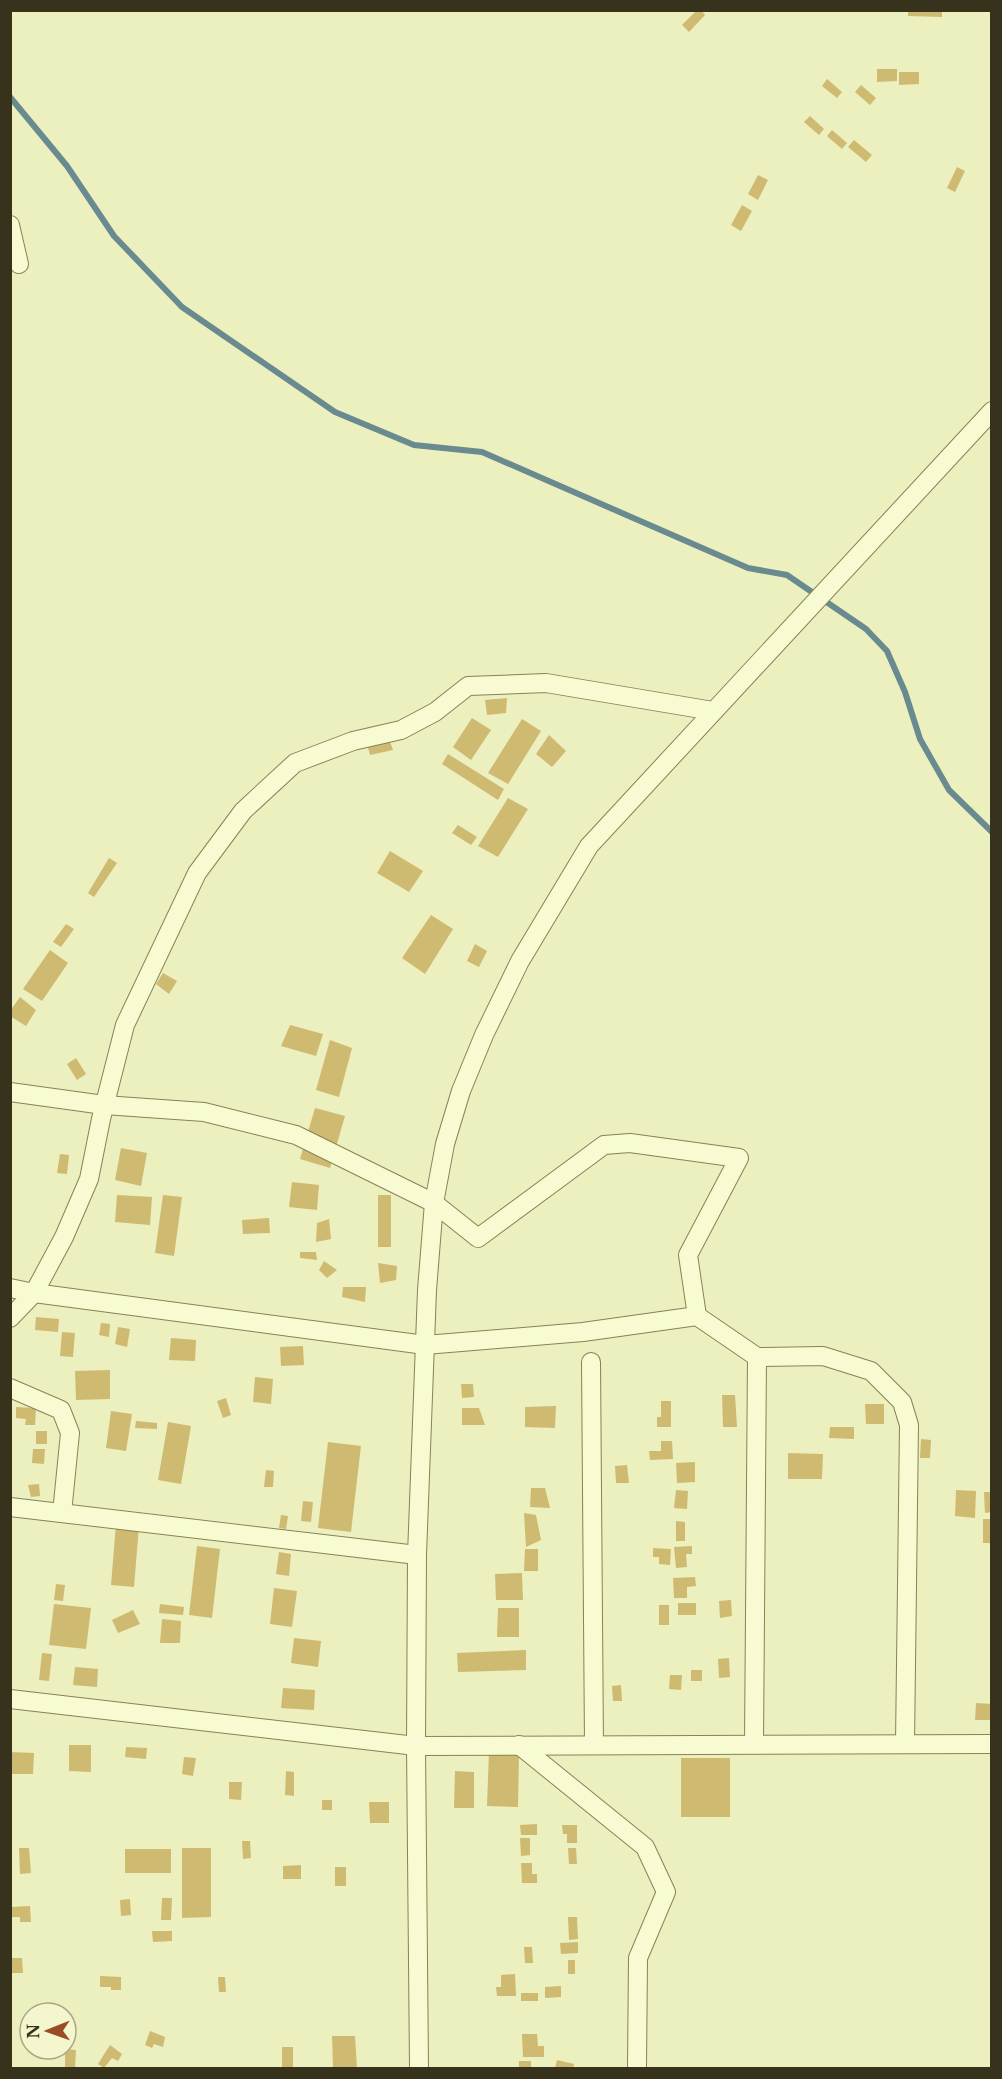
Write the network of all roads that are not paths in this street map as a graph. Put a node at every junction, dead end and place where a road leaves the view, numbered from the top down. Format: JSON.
{"nodes":[{"id":1,"x":10,"y":225,"type":"edge"},
{"id":2,"x":19,"y":264,"type":"dead end"},
{"id":3,"x":992,"y":411,"type":"edge"},
{"id":4,"x":713,"y":711,"type":"junction"},
{"id":5,"x":10,"y":1092,"type":"edge"},
{"id":6,"x":104,"y":1105,"type":"junction"},
{"id":7,"x":434,"y":1203,"type":"junction"},
{"id":8,"x":10,"y":1288,"type":"edge"},
{"id":9,"x":34,"y":1293,"type":"junction"},
{"id":10,"x":697,"y":1317,"type":"junction"},
{"id":11,"x":10,"y":1318,"type":"edge"},
{"id":12,"x":425,"y":1345,"type":"junction"},
{"id":13,"x":757,"y":1357,"type":"junction"},
{"id":14,"x":591,"y":1362,"type":"dead end"},
{"id":15,"x":10,"y":1388,"type":"edge"},
{"id":16,"x":10,"y":1507,"type":"edge"},
{"id":17,"x":62,"y":1514,"type":"junction"},
{"id":18,"x":417,"y":1555,"type":"junction"},
{"id":19,"x":10,"y":1700,"type":"edge"},
{"id":20,"x":754,"y":1744,"type":"junction"},
{"id":21,"x":905,"y":1744,"type":"junction"},
{"id":22,"x":992,"y":1744,"type":"edge"},
{"id":23,"x":519,"y":1745,"type":"junction"},
{"id":24,"x":594,"y":1745,"type":"junction"},
{"id":25,"x":416,"y":1746,"type":"junction"},
{"id":26,"x":419,"y":2068,"type":"edge"},
{"id":27,"x":637,"y":2068,"type":"edge"}],
"edges":[{"from":1,"to":2,"type":"street"},
{"from":3,"to":4,"type":"street"},
{"from":4,"to":6,"type":"street"},
{"from":4,"to":7,"type":"street"},
{"from":5,"to":6,"type":"street"},
{"from":6,"to":7,"type":"street"},
{"from":6,"to":9,"type":"street"},
{"from":7,"to":10,"type":"street"},
{"from":7,"to":12,"type":"street"},
{"from":8,"to":9,"type":"street"},
{"from":9,"to":11,"type":"street"},
{"from":9,"to":12,"type":"street"},
{"from":10,"to":12,"type":"street"},
{"from":10,"to":13,"type":"street"},
{"from":12,"to":18,"type":"street"},
{"from":13,"to":20,"type":"street"},
{"from":13,"to":21,"type":"street"},
{"from":14,"to":24,"type":"street"},
{"from":15,"to":17,"type":"street"},
{"from":16,"to":17,"type":"street"},
{"from":17,"to":18,"type":"street"},
{"from":18,"to":25,"type":"street"},
{"from":19,"to":25,"type":"street"},
{"from":20,"to":21,"type":"street"},
{"from":20,"to":24,"type":"street"},
{"from":21,"to":22,"type":"street"},
{"from":23,"to":24,"type":"street"},
{"from":23,"to":25,"type":"street"},
{"from":23,"to":27,"type":"street"},
{"from":25,"to":26,"type":"street"}]}
